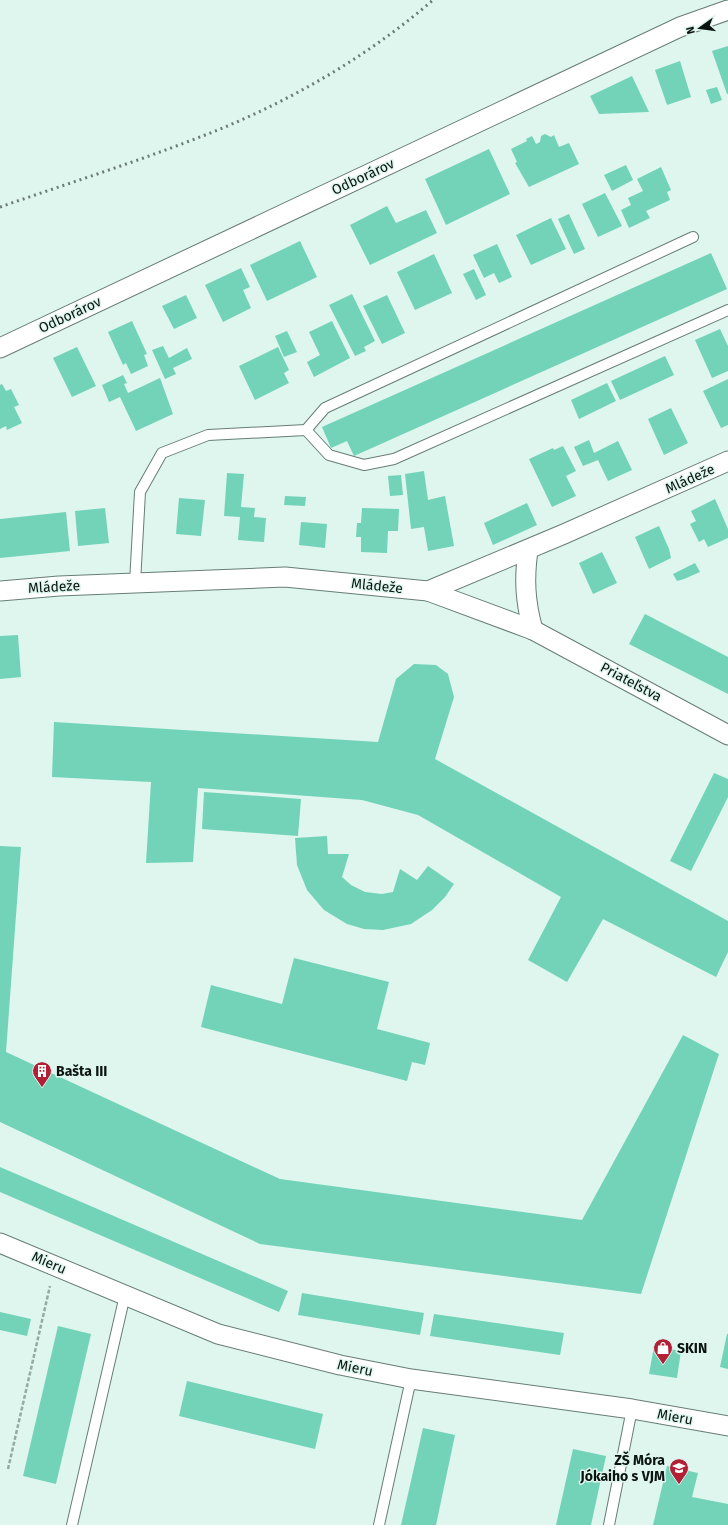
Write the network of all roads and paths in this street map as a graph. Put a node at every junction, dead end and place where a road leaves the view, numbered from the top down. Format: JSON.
{"nodes":[{"id":1,"x":728,"y":10,"type":"edge"},
{"id":2,"x":692,"y":238,"type":"dead end"},
{"id":3,"x":728,"y":310,"type":"edge"},
{"id":4,"x":0,"y":348,"type":"edge"},
{"id":5,"x":306,"y":430,"type":"junction"},
{"id":6,"x":728,"y":461,"type":"edge"},
{"id":7,"x":528,"y":550,"type":"junction"},
{"id":8,"x":135,"y":583,"type":"junction"},
{"id":9,"x":0,"y":591,"type":"edge"},
{"id":10,"x":428,"y":591,"type":"junction"},
{"id":11,"x":534,"y":630,"type":"junction"},
{"id":12,"x":728,"y":735,"type":"edge"},
{"id":13,"x":0,"y":1243,"type":"edge"},
{"id":14,"x":55,"y":1266,"type":"junction"},
{"id":15,"x":125,"y":1295,"type":"junction"},
{"id":16,"x":411,"y":1379,"type":"junction"},
{"id":17,"x":632,"y":1409,"type":"junction"},
{"id":18,"x":728,"y":1426,"type":"edge"},
{"id":19,"x":8,"y":1469,"type":"dead end"},
{"id":20,"x":72,"y":1525,"type":"edge"},
{"id":21,"x":378,"y":1525,"type":"edge"},
{"id":22,"x":609,"y":1525,"type":"edge"}],
"edges":[{"from":1,"to":4,"type":"street","name":"Odborárov"},
{"from":2,"to":5,"type":"lane"},
{"from":3,"to":5,"type":"lane"},
{"from":5,"to":8,"type":"lane"},
{"from":6,"to":7,"type":"street","name":"Mládeže"},
{"from":7,"to":10,"type":"street","name":"Mládeže"},
{"from":7,"to":11,"type":"street"},
{"from":8,"to":9,"type":"street","name":"Mládeže"},
{"from":8,"to":10,"type":"street","name":"Mládeže"},
{"from":10,"to":11,"type":"street","name":"Priateľstva"},
{"from":11,"to":12,"type":"street","name":"Priateľstva"},
{"from":13,"to":14,"type":"street","name":"Mieru"},
{"from":14,"to":15,"type":"street","name":"Mieru"},
{"from":14,"to":19,"type":"path"},
{"from":15,"to":16,"type":"street","name":"Mieru"},
{"from":15,"to":20,"type":"lane"},
{"from":16,"to":17,"type":"street","name":"Mieru"},
{"from":16,"to":21,"type":"lane"},
{"from":17,"to":18,"type":"street","name":"Mieru"},
{"from":17,"to":22,"type":"lane"}]}
